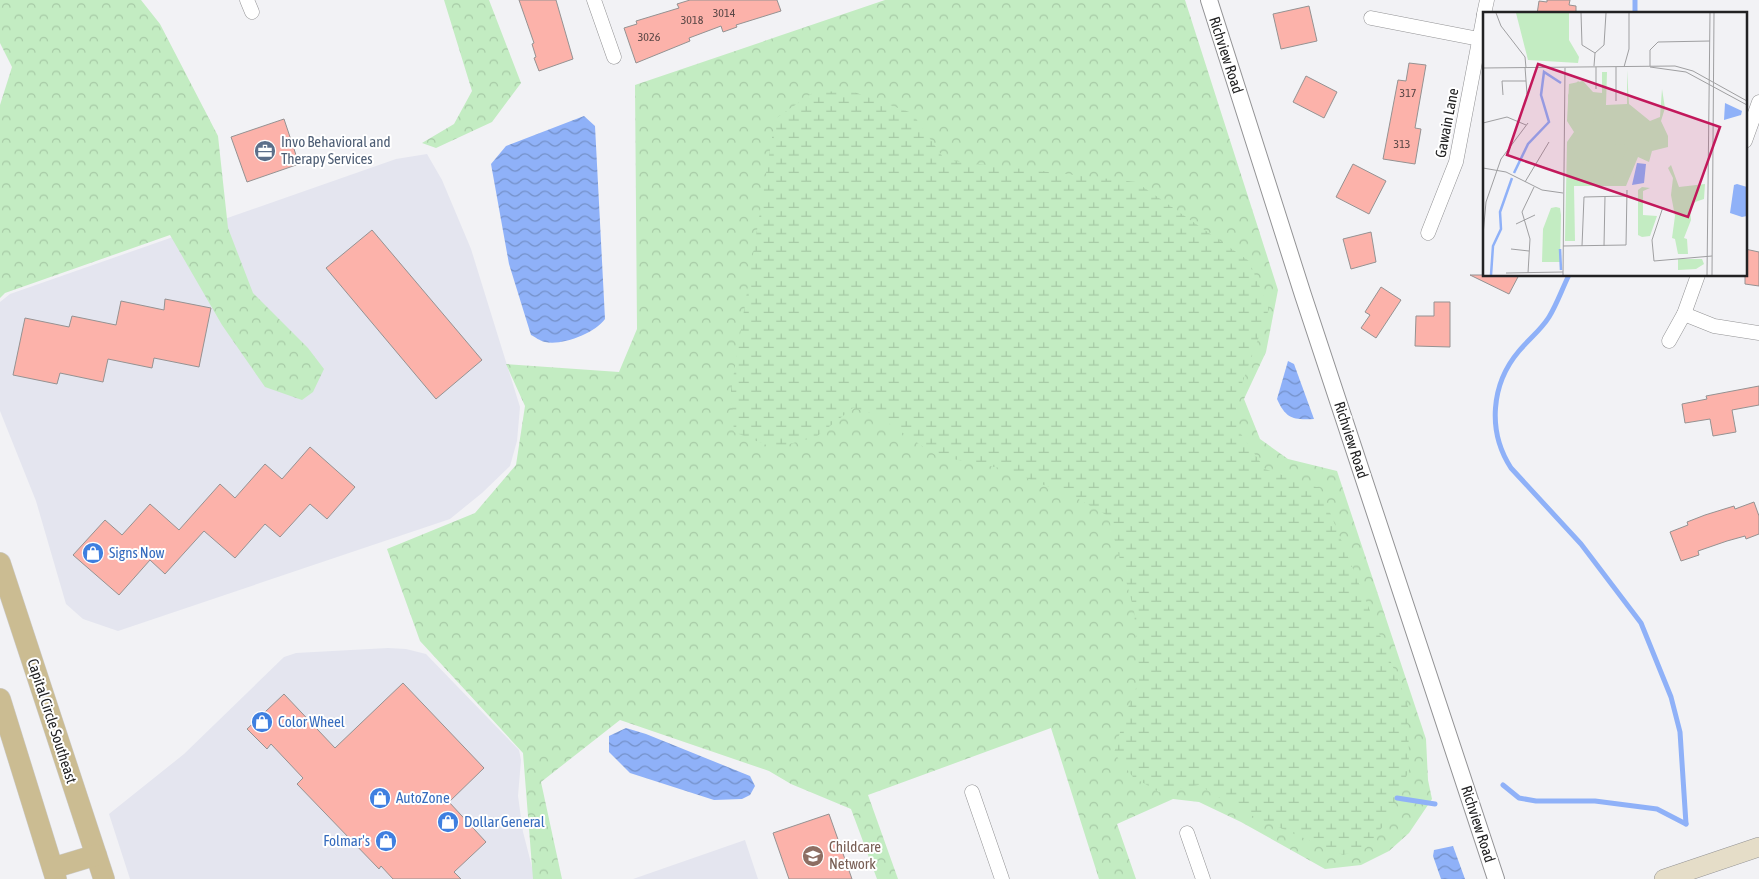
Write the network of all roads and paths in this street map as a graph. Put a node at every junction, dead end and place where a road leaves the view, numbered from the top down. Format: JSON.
{"nodes":[{"id":1,"x":1209,"y":0,"type":"edge"},
{"id":2,"x":598,"y":1,"type":"edge"},
{"id":3,"x":1371,"y":18,"type":"dead end"},
{"id":4,"x":1483,"y":19,"type":"edge"},
{"id":5,"x":1479,"y":39,"type":"junction"},
{"id":6,"x":614,"y":57,"type":"dead end"},
{"id":7,"x":1759,"y":102,"type":"edge"},
{"id":8,"x":1746,"y":138,"type":"edge"},
{"id":9,"x":1428,"y":234,"type":"dead end"},
{"id":10,"x":1698,"y":276,"type":"edge"},
{"id":11,"x":1684,"y":314,"type":"junction"},
{"id":12,"x":1759,"y":334,"type":"edge"},
{"id":13,"x":1669,"y":341,"type":"dead end"},
{"id":14,"x":0,"y":563,"type":"edge"},
{"id":15,"x":0,"y":699,"type":"edge"},
{"id":16,"x":972,"y":792,"type":"dead end"},
{"id":17,"x":1187,"y":833,"type":"dead end"},
{"id":18,"x":1759,"y":847,"type":"edge"},
{"id":19,"x":96,"y":854,"type":"junction"},
{"id":20,"x":55,"y":874,"type":"edge"},
{"id":21,"x":104,"y":879,"type":"edge"},
{"id":22,"x":1002,"y":879,"type":"edge"},
{"id":23,"x":1203,"y":879,"type":"edge"},
{"id":24,"x":1496,"y":879,"type":"edge"},
{"id":25,"x":1664,"y":879,"type":"edge"}],
"edges":[{"from":1,"to":24,"type":"street","name":"Richview Road"},
{"from":2,"to":6,"type":"street"},
{"from":3,"to":5,"type":"street"},
{"from":4,"to":5,"type":"street","name":"Gawain Lane"},
{"from":5,"to":9,"type":"street","name":"Gawain Lane"},
{"from":7,"to":8,"type":"street"},
{"from":10,"to":11,"type":"street"},
{"from":11,"to":12,"type":"street"},
{"from":11,"to":13,"type":"street"},
{"from":14,"to":19,"type":"main road","name":"Capital Circle Southeast"},
{"from":15,"to":20,"type":"main road"},
{"from":16,"to":22,"type":"street"},
{"from":17,"to":23,"type":"street"},
{"from":18,"to":25,"type":"main road"},
{"from":19,"to":20,"type":"main road"},
{"from":19,"to":21,"type":"main road","name":"Capital Circle Southeast"}]}
